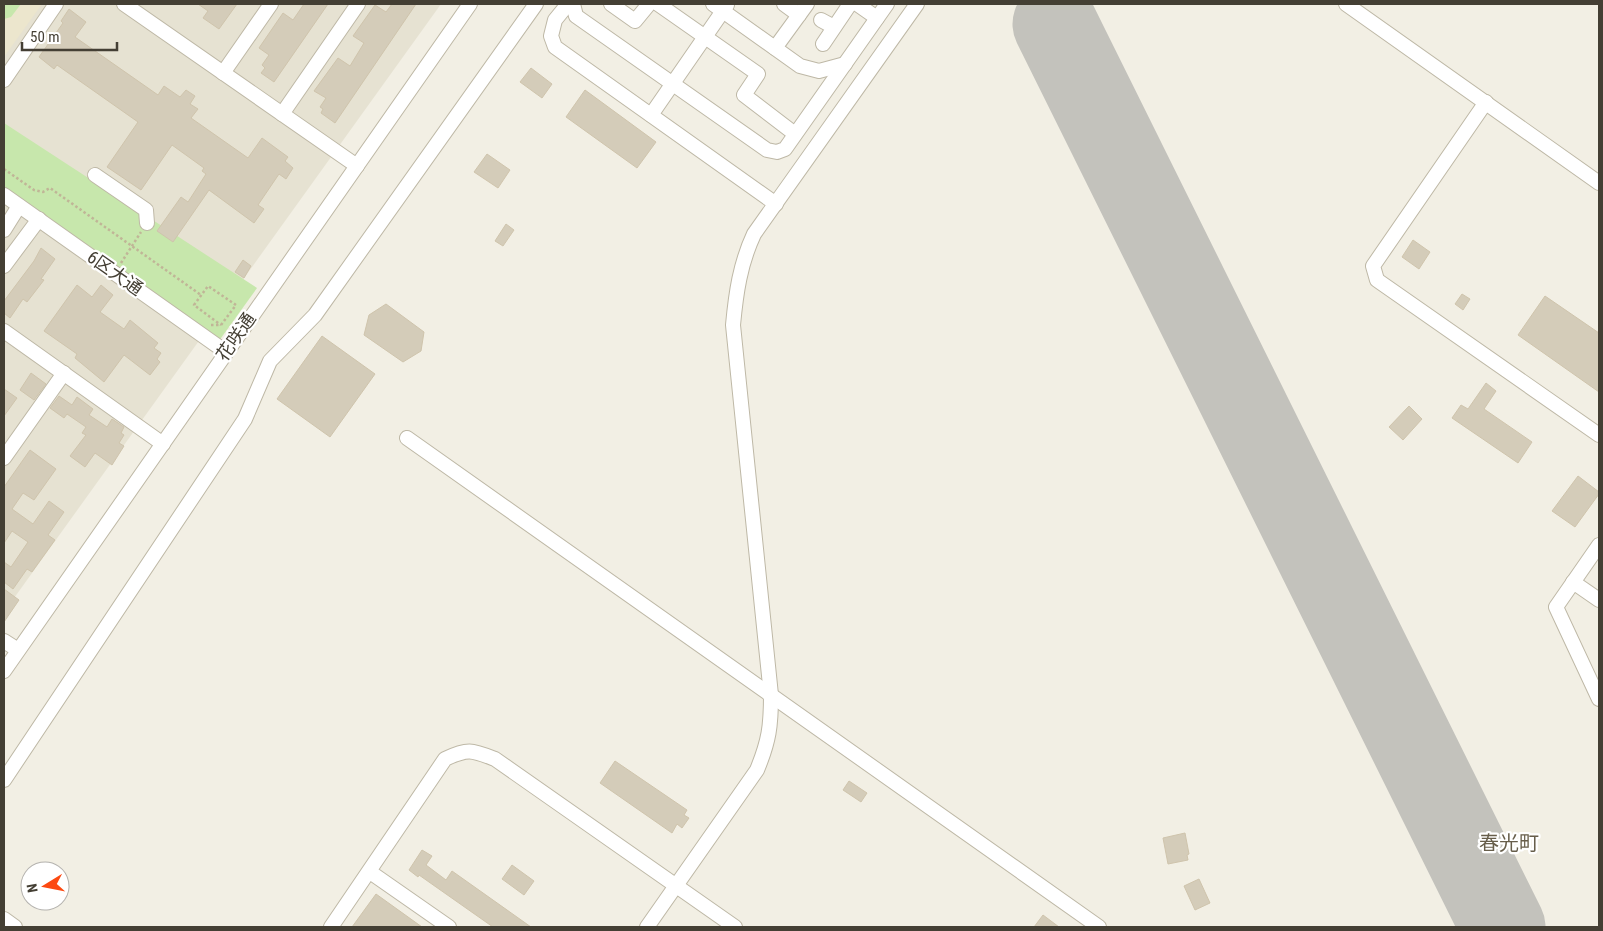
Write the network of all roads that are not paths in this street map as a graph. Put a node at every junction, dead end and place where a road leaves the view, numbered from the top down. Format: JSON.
{"nodes":[{"id":1,"x":56,"y":4,"type":"edge"},
{"id":2,"x":124,"y":4,"type":"edge"},
{"id":3,"x":271,"y":4,"type":"edge"},
{"id":4,"x":358,"y":4,"type":"edge"},
{"id":5,"x":470,"y":4,"type":"edge"},
{"id":6,"x":536,"y":4,"type":"edge"},
{"id":7,"x":568,"y":4,"type":"edge"},
{"id":8,"x":573,"y":4,"type":"edge"},
{"id":9,"x":611,"y":4,"type":"edge"},
{"id":10,"x":649,"y":4,"type":"edge"},
{"id":11,"x":658,"y":4,"type":"edge"},
{"id":12,"x":784,"y":4,"type":"edge"},
{"id":13,"x":850,"y":4,"type":"edge"},
{"id":14,"x":857,"y":4,"type":"edge"},
{"id":15,"x":887,"y":4,"type":"edge"},
{"id":16,"x":917,"y":4,"type":"edge"},
{"id":17,"x":1346,"y":4,"type":"edge"},
{"id":18,"x":721,"y":6,"type":"edge"},
{"id":19,"x":803,"y":9,"type":"edge"},
{"id":20,"x":877,"y":18,"type":"junction"},
{"id":21,"x":821,"y":20,"type":"dead end"},
{"id":22,"x":834,"y":27,"type":"junction"},
{"id":23,"x":705,"y":36,"type":"junction"},
{"id":24,"x":823,"y":44,"type":"dead end"},
{"id":25,"x":775,"y":48,"type":"junction"},
{"id":26,"x":845,"y":64,"type":"junction"},
{"id":27,"x":224,"y":73,"type":"junction"},
{"id":28,"x":4,"y":80,"type":"edge"},
{"id":29,"x":672,"y":84,"type":"junction"},
{"id":30,"x":1486,"y":102,"type":"junction"},
{"id":31,"x":282,"y":114,"type":"junction"},
{"id":32,"x":651,"y":116,"type":"junction"},
{"id":33,"x":795,"y":134,"type":"junction"},
{"id":34,"x":357,"y":166,"type":"junction"},
{"id":35,"x":95,"y":175,"type":"dead end"},
{"id":36,"x":1599,"y":182,"type":"edge"},
{"id":37,"x":4,"y":194,"type":"edge"},
{"id":38,"x":776,"y":204,"type":"junction"},
{"id":39,"x":20,"y":206,"type":"junction"},
{"id":40,"x":38,"y":219,"type":"junction"},
{"id":41,"x":147,"y":223,"type":"road end"},
{"id":42,"x":4,"y":230,"type":"edge"},
{"id":43,"x":4,"y":266,"type":"edge"},
{"id":44,"x":4,"y":331,"type":"edge"},
{"id":45,"x":226,"y":352,"type":"junction"},
{"id":46,"x":64,"y":373,"type":"junction"},
{"id":47,"x":1599,"y":435,"type":"edge"},
{"id":48,"x":407,"y":438,"type":"dead end"},
{"id":49,"x":163,"y":444,"type":"junction"},
{"id":50,"x":4,"y":458,"type":"edge"},
{"id":51,"x":1599,"y":545,"type":"edge"},
{"id":52,"x":1573,"y":582,"type":"junction"},
{"id":53,"x":1599,"y":600,"type":"edge"},
{"id":54,"x":4,"y":640,"type":"edge"},
{"id":55,"x":18,"y":650,"type":"junction"},
{"id":56,"x":4,"y":670,"type":"edge"},
{"id":57,"x":771,"y":694,"type":"junction"},
{"id":58,"x":1599,"y":699,"type":"edge"},
{"id":59,"x":4,"y":780,"type":"edge"},
{"id":60,"x":370,"y":872,"type":"junction"},
{"id":61,"x":676,"y":886,"type":"junction"},
{"id":62,"x":4,"y":919,"type":"edge"},
{"id":63,"x":15,"y":927,"type":"edge"},
{"id":64,"x":331,"y":927,"type":"edge"},
{"id":65,"x":449,"y":927,"type":"edge"},
{"id":66,"x":648,"y":927,"type":"edge"},
{"id":67,"x":735,"y":927,"type":"edge"},
{"id":68,"x":1099,"y":927,"type":"edge"}],
"edges":[{"from":1,"to":28,"type":"street"},
{"from":2,"to":27,"type":"street"},
{"from":3,"to":27,"type":"street"},
{"from":4,"to":31,"type":"street"},
{"from":5,"to":34,"type":"street","name":"花咲通"},
{"from":6,"to":59,"type":"street"},
{"from":7,"to":32,"type":"street"},
{"from":8,"to":29,"type":"street"},
{"from":9,"to":10,"type":"street"},
{"from":11,"to":23,"type":"street"},
{"from":12,"to":19,"type":"street"},
{"from":13,"to":22,"type":"street"},
{"from":14,"to":20,"type":"street"},
{"from":15,"to":20,"type":"street"},
{"from":16,"to":38,"type":"street"},
{"from":17,"to":30,"type":"street"},
{"from":18,"to":23,"type":"street"},
{"from":18,"to":25,"type":"street"},
{"from":19,"to":25,"type":"street"},
{"from":20,"to":26,"type":"street"},
{"from":21,"to":22,"type":"street"},
{"from":22,"to":24,"type":"street"},
{"from":23,"to":29,"type":"street"},
{"from":23,"to":33,"type":"street"},
{"from":25,"to":26,"type":"street"},
{"from":26,"to":33,"type":"street"},
{"from":27,"to":31,"type":"street"},
{"from":29,"to":32,"type":"street"},
{"from":29,"to":33,"type":"street"},
{"from":30,"to":36,"type":"street"},
{"from":30,"to":47,"type":"street"},
{"from":31,"to":34,"type":"street"},
{"from":32,"to":38,"type":"street"},
{"from":34,"to":45,"type":"street","name":"花咲通"},
{"from":35,"to":41,"type":"street"},
{"from":37,"to":39,"type":"street","name":"6区大通"},
{"from":38,"to":57,"type":"street"},
{"from":39,"to":40,"type":"street","name":"6区大通"},
{"from":39,"to":42,"type":"street"},
{"from":40,"to":43,"type":"street"},
{"from":40,"to":45,"type":"street","name":"6区大通"},
{"from":44,"to":46,"type":"street"},
{"from":45,"to":49,"type":"street","name":"花咲通"},
{"from":46,"to":49,"type":"street"},
{"from":46,"to":50,"type":"street"},
{"from":48,"to":57,"type":"street"},
{"from":49,"to":55,"type":"street","name":"花咲通"},
{"from":51,"to":52,"type":"street"},
{"from":52,"to":53,"type":"street"},
{"from":52,"to":58,"type":"street"},
{"from":54,"to":55,"type":"street"},
{"from":55,"to":56,"type":"street","name":"花咲通"},
{"from":57,"to":61,"type":"street"},
{"from":57,"to":68,"type":"street"},
{"from":60,"to":61,"type":"street"},
{"from":60,"to":64,"type":"street"},
{"from":60,"to":65,"type":"street"},
{"from":61,"to":66,"type":"street"},
{"from":61,"to":67,"type":"street"},
{"from":62,"to":63,"type":"street"}]}
